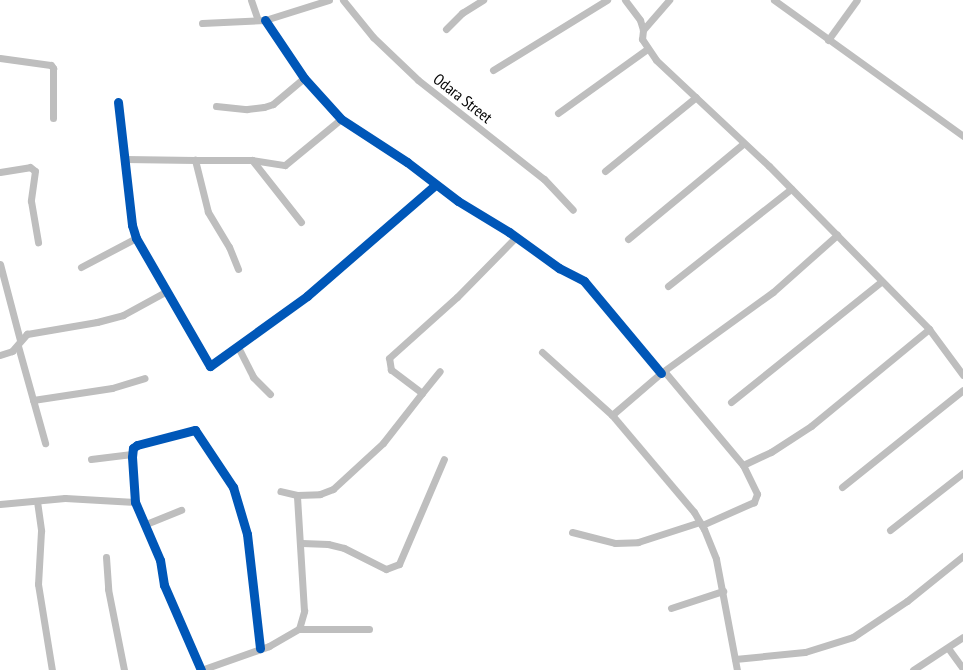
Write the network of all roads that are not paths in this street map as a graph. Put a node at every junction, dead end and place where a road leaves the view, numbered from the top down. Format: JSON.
{"nodes":[{"id":1,"x":251,"y":0,"type":"edge"},
{"id":2,"x":329,"y":0,"type":"edge"},
{"id":3,"x":343,"y":0,"type":"edge"},
{"id":4,"x":483,"y":0,"type":"edge"},
{"id":5,"x":607,"y":0,"type":"edge"},
{"id":6,"x":625,"y":0,"type":"edge"},
{"id":7,"x":669,"y":0,"type":"edge"},
{"id":8,"x":774,"y":0,"type":"edge"},
{"id":9,"x":857,"y":0,"type":"edge"},
{"id":10,"x":262,"y":20,"type":"junction"},
{"id":11,"x":202,"y":23,"type":"dead end"},
{"id":12,"x":446,"y":29,"type":"dead end"},
{"id":13,"x":643,"y":30,"type":"junction"},
{"id":14,"x":828,"y":40,"type":"junction"},
{"id":15,"x":647,"y":49,"type":"junction"},
{"id":16,"x":0,"y":58,"type":"edge"},
{"id":17,"x":493,"y":70,"type":"dead end"},
{"id":18,"x":304,"y":78,"type":"junction"},
{"id":19,"x":696,"y":97,"type":"junction"},
{"id":20,"x":118,"y":102,"type":"dead end"},
{"id":21,"x":216,"y":106,"type":"dead end"},
{"id":22,"x":558,"y":113,"type":"dead end"},
{"id":23,"x":53,"y":118,"type":"dead end"},
{"id":24,"x":341,"y":119,"type":"junction"},
{"id":25,"x":963,"y":123,"type":"edge"},
{"id":26,"x":960,"y":134,"type":"edge"},
{"id":27,"x":743,"y":144,"type":"junction"},
{"id":28,"x":125,"y":159,"type":"junction"},
{"id":29,"x":195,"y":160,"type":"junction"},
{"id":30,"x":252,"y":160,"type":"junction"},
{"id":31,"x":605,"y":171,"type":"dead end"},
{"id":32,"x":0,"y":172,"type":"edge"},
{"id":33,"x":435,"y":185,"type":"junction"},
{"id":34,"x":791,"y":189,"type":"junction"},
{"id":35,"x":573,"y":210,"type":"dead end"},
{"id":36,"x":301,"y":222,"type":"dead end"},
{"id":37,"x":837,"y":235,"type":"junction"},
{"id":38,"x":516,"y":237,"type":"junction"},
{"id":39,"x":136,"y":238,"type":"junction"},
{"id":40,"x":628,"y":239,"type":"dead end"},
{"id":41,"x":39,"y":242,"type":"dead end"},
{"id":42,"x":0,"y":264,"type":"edge"},
{"id":43,"x":81,"y":267,"type":"dead end"},
{"id":44,"x":238,"y":269,"type":"dead end"},
{"id":45,"x":882,"y":281,"type":"junction"},
{"id":46,"x":668,"y":286,"type":"dead end"},
{"id":47,"x":165,"y":292,"type":"junction"},
{"id":48,"x":929,"y":329,"type":"junction"},
{"id":49,"x":19,"y":343,"type":"junction"},
{"id":50,"x":238,"y":347,"type":"junction"},
{"id":51,"x":542,"y":352,"type":"dead end"},
{"id":52,"x":0,"y":355,"type":"edge"},
{"id":53,"x":960,"y":364,"type":"edge"},
{"id":54,"x":440,"y":371,"type":"dead end"},
{"id":55,"x":663,"y":372,"type":"junction"},
{"id":56,"x":963,"y":375,"type":"edge"},
{"id":57,"x":145,"y":378,"type":"dead end"},
{"id":58,"x":963,"y":390,"type":"edge"},
{"id":59,"x":422,"y":393,"type":"junction"},
{"id":60,"x":270,"y":394,"type":"dead end"},
{"id":61,"x":33,"y":400,"type":"junction"},
{"id":62,"x":731,"y":402,"type":"dead end"},
{"id":63,"x":612,"y":415,"type":"junction"},
{"id":64,"x":45,"y":443,"type":"dead end"},
{"id":65,"x":132,"y":454,"type":"junction"},
{"id":66,"x":91,"y":459,"type":"dead end"},
{"id":67,"x":444,"y":459,"type":"dead end"},
{"id":68,"x":743,"y":465,"type":"junction"},
{"id":69,"x":963,"y":473,"type":"edge"},
{"id":70,"x":842,"y":487,"type":"dead end"},
{"id":71,"x":280,"y":491,"type":"dead end"},
{"id":72,"x":297,"y":495,"type":"junction"},
{"id":73,"x":37,"y":501,"type":"junction"},
{"id":74,"x":135,"y":502,"type":"junction"},
{"id":75,"x":0,"y":504,"type":"edge"},
{"id":76,"x":181,"y":510,"type":"dead end"},
{"id":77,"x":701,"y":523,"type":"junction"},
{"id":78,"x":146,"y":524,"type":"junction"},
{"id":79,"x":890,"y":530,"type":"dead end"},
{"id":80,"x":572,"y":531,"type":"dead end"},
{"id":81,"x":302,"y":543,"type":"junction"},
{"id":82,"x":963,"y":556,"type":"edge"},
{"id":83,"x":106,"y":557,"type":"dead end"},
{"id":84,"x":723,"y":591,"type":"junction"},
{"id":85,"x":671,"y":608,"type":"dead end"},
{"id":86,"x":299,"y":629,"type":"junction"},
{"id":87,"x":369,"y":629,"type":"dead end"},
{"id":88,"x":963,"y":637,"type":"edge"},
{"id":89,"x":260,"y":648,"type":"junction"},
{"id":90,"x":948,"y":648,"type":"junction"},
{"id":91,"x":735,"y":659,"type":"junction"},
{"id":92,"x":963,"y":669,"type":"edge"},
{"id":93,"x":52,"y":670,"type":"edge"},
{"id":94,"x":124,"y":670,"type":"edge"},
{"id":95,"x":201,"y":670,"type":"edge"},
{"id":96,"x":736,"y":670,"type":"edge"},
{"id":97,"x":913,"y":670,"type":"edge"}],
"edges":[{"from":1,"to":10,"type":"street"},
{"from":2,"to":10,"type":"street"},
{"from":3,"to":35,"type":"street","name":"Odara Street"},
{"from":4,"to":12,"type":"street"},
{"from":5,"to":17,"type":"street"},
{"from":6,"to":13,"type":"street"},
{"from":7,"to":13,"type":"street"},
{"from":8,"to":14,"type":"street"},
{"from":9,"to":14,"type":"street"},
{"from":10,"to":11,"type":"street"},
{"from":10,"to":18,"type":"street"},
{"from":13,"to":15,"type":"street"},
{"from":14,"to":26,"type":"street"},
{"from":15,"to":19,"type":"street"},
{"from":15,"to":22,"type":"street"},
{"from":16,"to":23,"type":"street"},
{"from":18,"to":21,"type":"street"},
{"from":18,"to":24,"type":"street"},
{"from":19,"to":27,"type":"street"},
{"from":19,"to":31,"type":"street"},
{"from":20,"to":28,"type":"street"},
{"from":24,"to":30,"type":"street"},
{"from":24,"to":33,"type":"street"},
{"from":25,"to":26,"type":"street"},
{"from":27,"to":34,"type":"street"},
{"from":27,"to":40,"type":"street"},
{"from":28,"to":29,"type":"street"},
{"from":28,"to":39,"type":"street"},
{"from":29,"to":30,"type":"street"},
{"from":29,"to":44,"type":"street"},
{"from":30,"to":36,"type":"street"},
{"from":32,"to":41,"type":"street"},
{"from":33,"to":38,"type":"street"},
{"from":33,"to":50,"type":"street"},
{"from":34,"to":37,"type":"street"},
{"from":34,"to":46,"type":"street"},
{"from":37,"to":45,"type":"street"},
{"from":37,"to":55,"type":"street"},
{"from":38,"to":55,"type":"street"},
{"from":38,"to":59,"type":"street"},
{"from":39,"to":43,"type":"street"},
{"from":39,"to":47,"type":"street"},
{"from":42,"to":49,"type":"street"},
{"from":45,"to":48,"type":"street"},
{"from":45,"to":62,"type":"street"},
{"from":47,"to":49,"type":"street"},
{"from":47,"to":50,"type":"street"},
{"from":48,"to":53,"type":"street"},
{"from":48,"to":68,"type":"street"},
{"from":49,"to":52,"type":"street"},
{"from":49,"to":61,"type":"street"},
{"from":50,"to":60,"type":"street"},
{"from":51,"to":63,"type":"street"},
{"from":53,"to":56,"type":"street"},
{"from":54,"to":59,"type":"street"},
{"from":55,"to":63,"type":"street"},
{"from":55,"to":68,"type":"street"},
{"from":57,"to":61,"type":"street"},
{"from":58,"to":70,"type":"street"},
{"from":59,"to":72,"type":"street"},
{"from":61,"to":64,"type":"street"},
{"from":63,"to":77,"type":"street"},
{"from":65,"to":66,"type":"street"},
{"from":65,"to":74,"type":"street"},
{"from":65,"to":89,"type":"street"},
{"from":67,"to":81,"type":"street"},
{"from":68,"to":77,"type":"street"},
{"from":69,"to":79,"type":"street"},
{"from":71,"to":72,"type":"street"},
{"from":72,"to":81,"type":"street"},
{"from":73,"to":74,"type":"street"},
{"from":73,"to":75,"type":"street"},
{"from":73,"to":93,"type":"street"},
{"from":74,"to":78,"type":"street"},
{"from":76,"to":78,"type":"street"},
{"from":77,"to":80,"type":"street"},
{"from":77,"to":84,"type":"street"},
{"from":78,"to":95,"type":"street"},
{"from":81,"to":86,"type":"street"},
{"from":82,"to":91,"type":"street"},
{"from":83,"to":94,"type":"street"},
{"from":84,"to":85,"type":"street"},
{"from":84,"to":91,"type":"street"},
{"from":86,"to":87,"type":"street"},
{"from":86,"to":89,"type":"street"},
{"from":88,"to":90,"type":"street"},
{"from":89,"to":95,"type":"street"},
{"from":90,"to":92,"type":"street"},
{"from":90,"to":97,"type":"street"},
{"from":91,"to":96,"type":"street"}]}
